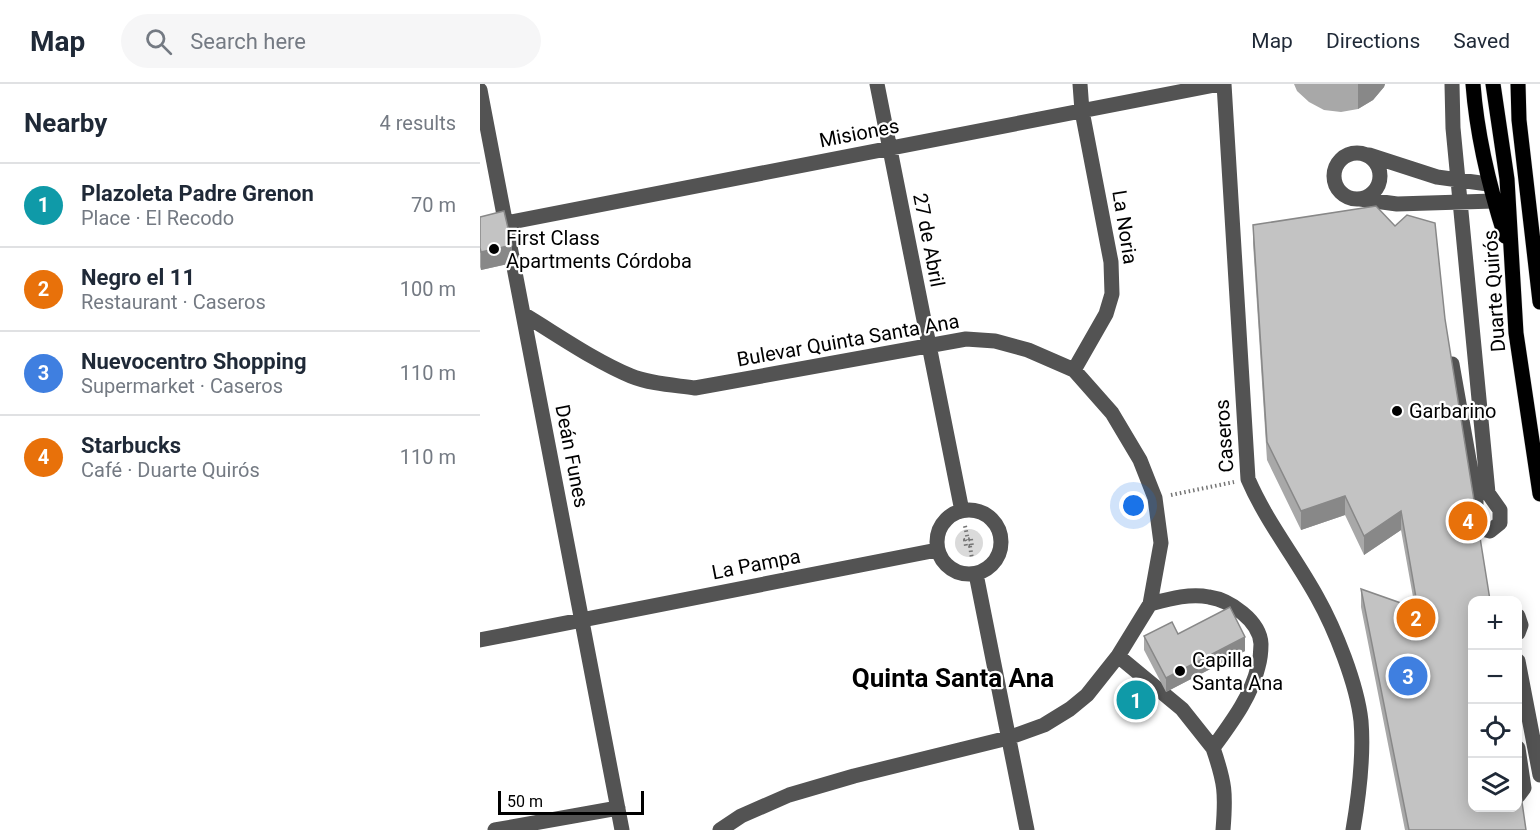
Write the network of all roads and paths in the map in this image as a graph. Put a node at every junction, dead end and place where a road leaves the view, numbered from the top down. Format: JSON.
{"nodes":[{"id":1,"x":877,"y":84,"type":"edge"},
{"id":2,"x":1080,"y":84,"type":"edge"},
{"id":3,"x":1222,"y":84,"type":"edge"},
{"id":4,"x":1473,"y":84,"type":"edge"},
{"id":5,"x":1493,"y":84,"type":"edge"},
{"id":6,"x":1518,"y":84,"type":"edge"},
{"id":7,"x":1452,"y":85,"type":"edge"},
{"id":8,"x":480,"y":90,"type":"edge"},
{"id":9,"x":1082,"y":111,"type":"junction"},
{"id":10,"x":890,"y":148,"type":"junction"},
{"id":11,"x":1365,"y":154,"type":"junction"},
{"id":12,"x":1458,"y":180,"type":"junction"},
{"id":13,"x":1488,"y":184,"type":"junction"},
{"id":14,"x":1357,"y":199,"type":"junction"},
{"id":15,"x":1460,"y":201,"type":"junction"},
{"id":16,"x":1494,"y":201,"type":"junction"},
{"id":17,"x":506,"y":223,"type":"junction"},
{"id":18,"x":480,"y":228,"type":"edge"},
{"id":19,"x":1537,"y":251,"type":"edge"},
{"id":20,"x":1512,"y":260,"type":"junction"},
{"id":21,"x":1540,"y":302,"type":"edge"},
{"id":22,"x":523,"y":314,"type":"junction"},
{"id":23,"x":928,"y":345,"type":"junction"},
{"id":24,"x":1449,"y":346,"type":"edge"},
{"id":25,"x":1074,"y":370,"type":"junction"},
{"id":26,"x":1248,"y":479,"type":"junction"},
{"id":27,"x":1540,"y":494,"type":"edge"},
{"id":28,"x":1155,"y":498,"type":"junction"},
{"id":29,"x":962,"y":511,"type":"junction"},
{"id":30,"x":937,"y":550,"type":"junction"},
{"id":31,"x":976,"y":574,"type":"junction"},
{"id":32,"x":1150,"y":604,"type":"junction"},
{"id":33,"x":582,"y":619,"type":"junction"},
{"id":34,"x":480,"y":640,"type":"edge"},
{"id":35,"x":1118,"y":656,"type":"junction"},
{"id":36,"x":1522,"y":682,"type":"edge"},
{"id":37,"x":1008,"y":738,"type":"junction"},
{"id":38,"x":1213,"y":747,"type":"junction"},
{"id":39,"x":1522,"y":775,"type":"edge"},
{"id":40,"x":1540,"y":775,"type":"edge"},
{"id":41,"x":1522,"y":791,"type":"edge"},
{"id":42,"x":618,"y":808,"type":"junction"},
{"id":43,"x":495,"y":830,"type":"edge"},
{"id":44,"x":622,"y":830,"type":"edge"},
{"id":45,"x":720,"y":830,"type":"edge"},
{"id":46,"x":1027,"y":830,"type":"edge"},
{"id":47,"x":1223,"y":830,"type":"edge"},
{"id":48,"x":1353,"y":830,"type":"edge"}],
"edges":[{"from":1,"to":10,"type":"street","name":"27 de Abril"},
{"from":2,"to":9,"type":"street","name":"La Noria"},
{"from":3,"to":9,"type":"street","name":"Misiones"},
{"from":3,"to":26,"type":"street","name":"Caseros"},
{"from":4,"to":13,"type":"main road"},
{"from":5,"to":20,"type":"main road","name":"Duarte Quirós"},
{"from":6,"to":19,"type":"main road","name":"Duarte Quirós"},
{"from":7,"to":12,"type":"street"},
{"from":8,"to":17,"type":"street","name":"Deán Funes"},
{"from":9,"to":10,"type":"street","name":"Misiones"},
{"from":9,"to":25,"type":"street","name":"La Noria"},
{"from":10,"to":17,"type":"street","name":"Misiones"},
{"from":10,"to":23,"type":"street","name":"27 de Abril"},
{"from":11,"to":12,"type":"street"},
{"from":11,"to":14,"type":"street"},
{"from":11,"to":14,"type":"street"},
{"from":12,"to":13,"type":"street"},
{"from":12,"to":15,"type":"street"},
{"from":13,"to":16,"type":"main road"},
{"from":14,"to":15,"type":"street"},
{"from":15,"to":16,"type":"street"},
{"from":15,"to":24,"type":"street"},
{"from":16,"to":20,"type":"main road"},
{"from":17,"to":18,"type":"street","name":"Misiones"},
{"from":17,"to":22,"type":"street","name":"Deán Funes"},
{"from":19,"to":21,"type":"main road","name":"Duarte Quirós"},
{"from":20,"to":27,"type":"main road","name":"Duarte Quirós"},
{"from":22,"to":23,"type":"street","name":"Bulevar Quinta Santa Ana"},
{"from":22,"to":33,"type":"street","name":"Deán Funes"},
{"from":23,"to":25,"type":"street","name":"Bulevar Quinta Santa Ana"},
{"from":23,"to":29,"type":"street","name":"27 de Abril"},
{"from":25,"to":28,"type":"street","name":"Bulevar Quinta Santa Ana"},
{"from":26,"to":28,"type":"path"},
{"from":26,"to":48,"type":"street","name":"Caseros"},
{"from":28,"to":32,"type":"street","name":"Bulevar Quinta Santa Ana"},
{"from":29,"to":30,"type":"street"},
{"from":29,"to":31,"type":"street"},
{"from":30,"to":31,"type":"street"},
{"from":30,"to":33,"type":"street","name":"La Pampa"},
{"from":31,"to":37,"type":"street"},
{"from":32,"to":35,"type":"street","name":"Bulevar Quinta Santa Ana"},
{"from":32,"to":38,"type":"street"},
{"from":33,"to":34,"type":"street","name":"La Pampa"},
{"from":33,"to":42,"type":"street","name":"Deán Funes"},
{"from":35,"to":37,"type":"street","name":"Bulevar Quinta Santa Ana"},
{"from":35,"to":38,"type":"street"},
{"from":36,"to":40,"type":"street"},
{"from":37,"to":45,"type":"street","name":"Bulevar Quinta Santa Ana"},
{"from":37,"to":46,"type":"street"},
{"from":38,"to":47,"type":"street"},
{"from":39,"to":41,"type":"street"},
{"from":42,"to":43,"type":"street"},
{"from":42,"to":44,"type":"street","name":"Deán Funes"}]}
